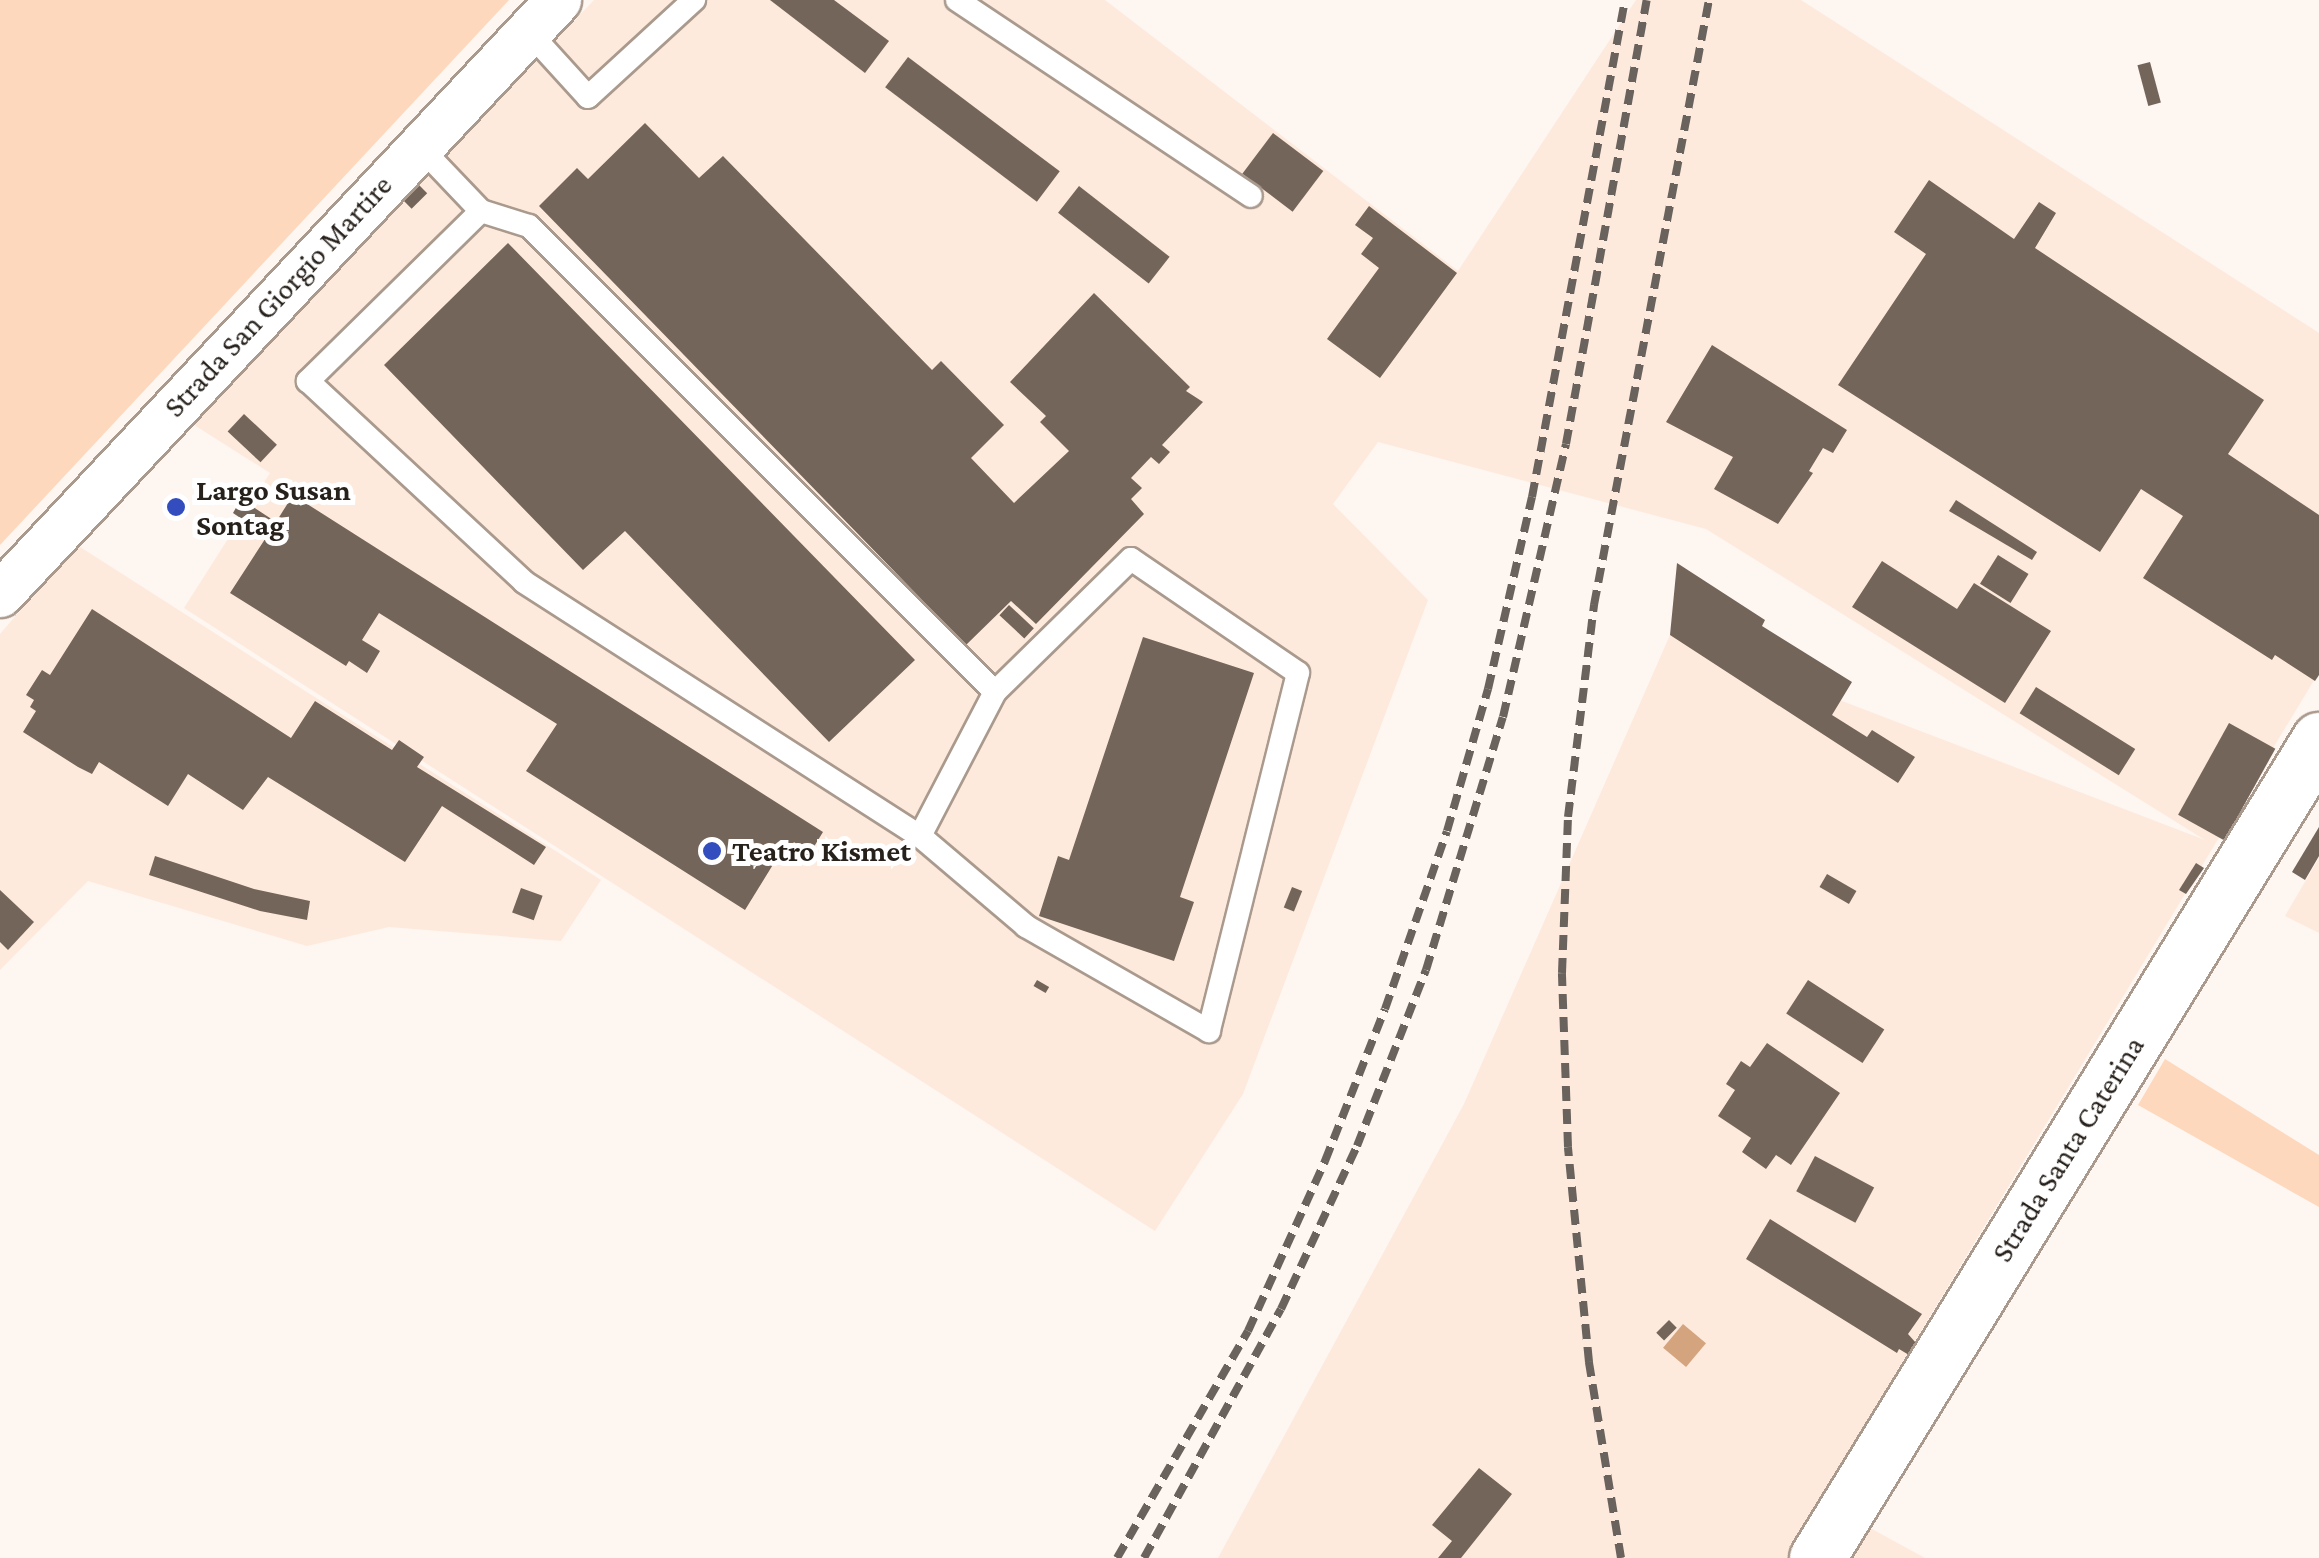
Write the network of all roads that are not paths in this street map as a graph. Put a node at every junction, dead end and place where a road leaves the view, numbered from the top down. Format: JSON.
{"nodes":[{"id":1,"x":694,"y":0,"type":"edge"},
{"id":2,"x":956,"y":0,"type":"edge"},
{"id":3,"x":543,"y":16,"type":"edge"},
{"id":4,"x":419,"y":146,"type":"junction"},
{"id":5,"x":1251,"y":196,"type":"dead end"},
{"id":6,"x":481,"y":211,"type":"junction"},
{"id":7,"x":0,"y":594,"type":"edge"},
{"id":8,"x":995,"y":692,"type":"junction"},
{"id":9,"x":2319,"y":740,"type":"edge"},
{"id":10,"x":920,"y":836,"type":"junction"},
{"id":11,"x":1817,"y":1558,"type":"edge"}],
"edges":[{"from":1,"to":3,"type":"lane"},
{"from":2,"to":5,"type":"lane"},
{"from":3,"to":4,"type":"street","name":"Strada San Giorgio Martire"},
{"from":4,"to":6,"type":"lane"},
{"from":4,"to":7,"type":"street","name":"Strada San Giorgio Martire"},
{"from":6,"to":8,"type":"lane"},
{"from":6,"to":10,"type":"lane"},
{"from":8,"to":10,"type":"lane"},
{"from":8,"to":10,"type":"lane"},
{"from":9,"to":11,"type":"street","name":"Strada Santa Caterina"}]}
